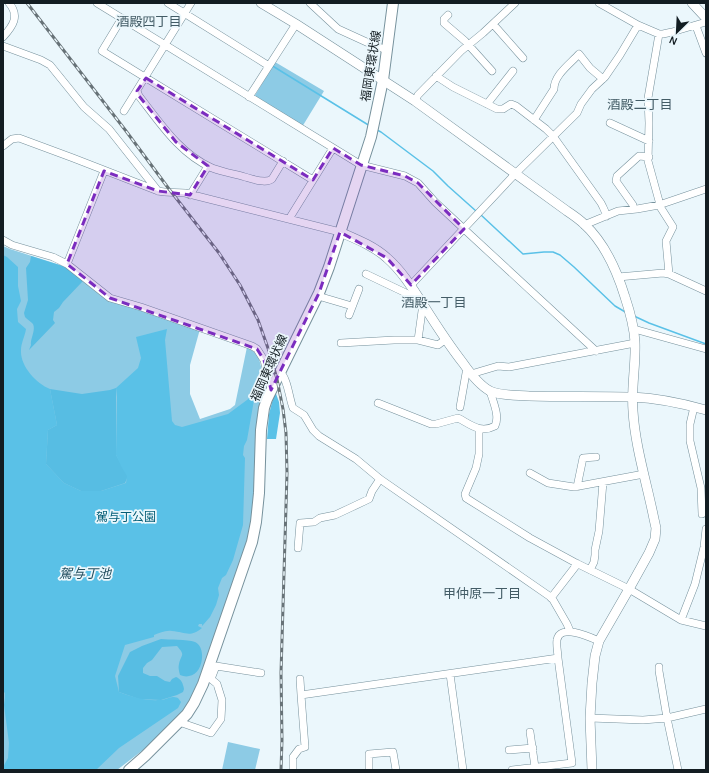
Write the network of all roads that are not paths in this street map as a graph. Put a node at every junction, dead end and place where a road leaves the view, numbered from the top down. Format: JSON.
{"nodes":[{"id":1,"x":9,"y":3,"type":"edge"},
{"id":2,"x":97,"y":3,"type":"edge"},
{"id":3,"x":168,"y":3,"type":"edge"},
{"id":4,"x":191,"y":3,"type":"edge"},
{"id":5,"x":261,"y":3,"type":"edge"},
{"id":6,"x":310,"y":3,"type":"edge"},
{"id":7,"x":393,"y":3,"type":"edge"},
{"id":8,"x":515,"y":3,"type":"edge"},
{"id":9,"x":599,"y":3,"type":"edge"},
{"id":10,"x":692,"y":3,"type":"edge"},
{"id":11,"x":185,"y":13,"type":"junction"},
{"id":12,"x":448,"y":15,"type":"dead end"},
{"id":13,"x":122,"y":18,"type":"junction"},
{"id":14,"x":706,"y":18,"type":"edge"},
{"id":15,"x":706,"y":22,"type":"edge"},
{"id":16,"x":296,"y":24,"type":"junction"},
{"id":17,"x":493,"y":24,"type":"junction"},
{"id":18,"x":638,"y":25,"type":"junction"},
{"id":19,"x":696,"y":26,"type":"junction"},
{"id":20,"x":659,"y":34,"type":"junction"},
{"id":21,"x":3,"y":37,"type":"edge"},
{"id":22,"x":469,"y":44,"type":"junction"},
{"id":23,"x":166,"y":45,"type":"junction"},
{"id":24,"x":3,"y":46,"type":"edge"},
{"id":25,"x":387,"y":50,"type":"junction"},
{"id":26,"x":706,"y":53,"type":"edge"},
{"id":27,"x":523,"y":58,"type":"dead end"},
{"id":28,"x":269,"y":66,"type":"junction"},
{"id":29,"x":492,"y":71,"type":"dead end"},
{"id":30,"x":513,"y":71,"type":"dead end"},
{"id":31,"x":436,"y":76,"type":"junction"},
{"id":32,"x":146,"y":78,"type":"junction"},
{"id":33,"x":603,"y":79,"type":"junction"},
{"id":34,"x":383,"y":80,"type":"junction"},
{"id":35,"x":137,"y":91,"type":"junction"},
{"id":36,"x":249,"y":97,"type":"junction"},
{"id":37,"x":415,"y":101,"type":"junction"},
{"id":38,"x":487,"y":104,"type":"junction"},
{"id":39,"x":124,"y":111,"type":"dead end"},
{"id":40,"x":534,"y":120,"type":"junction"},
{"id":41,"x":610,"y":123,"type":"dead end"},
{"id":42,"x":553,"y":136,"type":"junction"},
{"id":43,"x":649,"y":141,"type":"junction"},
{"id":44,"x":3,"y":146,"type":"edge"},
{"id":45,"x":333,"y":148,"type":"junction"},
{"id":46,"x":649,"y":156,"type":"junction"},
{"id":47,"x":283,"y":161,"type":"junction"},
{"id":48,"x":362,"y":165,"type":"junction"},
{"id":49,"x":208,"y":166,"type":"junction"},
{"id":50,"x":104,"y":171,"type":"junction"},
{"id":51,"x":515,"y":174,"type":"junction"},
{"id":52,"x":313,"y":180,"type":"junction"},
{"id":53,"x":706,"y":189,"type":"edge"},
{"id":54,"x":158,"y":191,"type":"junction"},
{"id":55,"x":190,"y":194,"type":"junction"},
{"id":56,"x":659,"y":205,"type":"junction"},
{"id":57,"x":633,"y":209,"type":"junction"},
{"id":58,"x":607,"y":216,"type":"junction"},
{"id":59,"x":289,"y":219,"type":"junction"},
{"id":60,"x":584,"y":224,"type":"junction"},
{"id":61,"x":464,"y":229,"type":"junction"},
{"id":62,"x":340,"y":232,"type":"junction"},
{"id":63,"x":3,"y":240,"type":"edge"},
{"id":64,"x":67,"y":264,"type":"junction"},
{"id":65,"x":366,"y":274,"type":"dead end"},
{"id":66,"x":669,"y":274,"type":"junction"},
{"id":67,"x":618,"y":277,"type":"junction"},
{"id":68,"x":413,"y":288,"type":"junction"},
{"id":69,"x":359,"y":289,"type":"dead end"},
{"id":70,"x":706,"y":291,"type":"edge"},
{"id":71,"x":318,"y":296,"type":"junction"},
{"id":72,"x":352,"y":306,"type":"junction"},
{"id":73,"x":426,"y":309,"type":"junction"},
{"id":74,"x":349,"y":315,"type":"dead end"},
{"id":75,"x":634,"y":329,"type":"junction"},
{"id":76,"x":446,"y":339,"type":"junction"},
{"id":77,"x":418,"y":340,"type":"junction"},
{"id":78,"x":635,"y":343,"type":"junction"},
{"id":79,"x":341,"y":344,"type":"dead end"},
{"id":80,"x":706,"y":349,"type":"edge"},
{"id":81,"x":596,"y":351,"type":"junction"},
{"id":82,"x":280,"y":372,"type":"junction"},
{"id":83,"x":470,"y":372,"type":"junction"},
{"id":84,"x":271,"y":390,"type":"junction"},
{"id":85,"x":490,"y":391,"type":"junction"},
{"id":86,"x":632,"y":397,"type":"junction"},
{"id":87,"x":378,"y":403,"type":"dead end"},
{"id":88,"x":694,"y":406,"type":"junction"},
{"id":89,"x":460,"y":407,"type":"dead end"},
{"id":90,"x":706,"y":410,"type":"edge"},
{"id":91,"x":479,"y":429,"type":"junction"},
{"id":92,"x":596,"y":457,"type":"dead end"},
{"id":93,"x":530,"y":473,"type":"dead end"},
{"id":94,"x":644,"y":474,"type":"junction"},
{"id":95,"x":380,"y":479,"type":"junction"},
{"id":96,"x":603,"y":482,"type":"junction"},
{"id":97,"x":578,"y":487,"type":"junction"},
{"id":98,"x":702,"y":514,"type":"dead end"},
{"id":99,"x":706,"y":529,"type":"edge"},
{"id":100,"x":298,"y":548,"type":"dead end"},
{"id":101,"x":576,"y":563,"type":"junction"},
{"id":102,"x":590,"y":570,"type":"junction"},
{"id":103,"x":629,"y":589,"type":"junction"},
{"id":104,"x":551,"y":598,"type":"junction"},
{"id":105,"x":681,"y":620,"type":"junction"},
{"id":106,"x":706,"y":626,"type":"edge"},
{"id":107,"x":570,"y":632,"type":"junction"},
{"id":108,"x":599,"y":641,"type":"junction"},
{"id":109,"x":558,"y":658,"type":"junction"},
{"id":110,"x":659,"y":667,"type":"dead end"},
{"id":111,"x":261,"y":673,"type":"dead end"},
{"id":112,"x":450,"y":674,"type":"junction"},
{"id":113,"x":208,"y":678,"type":"junction"},
{"id":114,"x":300,"y":679,"type":"dead end"},
{"id":115,"x":301,"y":695,"type":"junction"},
{"id":116,"x":706,"y":709,"type":"edge"},
{"id":117,"x":590,"y":718,"type":"junction"},
{"id":118,"x":667,"y":718,"type":"junction"},
{"id":119,"x":179,"y":722,"type":"junction"},
{"id":120,"x":530,"y":732,"type":"dead end"},
{"id":121,"x":533,"y":748,"type":"junction"},
{"id":122,"x":509,"y":750,"type":"dead end"},
{"id":123,"x":535,"y":767,"type":"junction"},
{"id":124,"x":129,"y":770,"type":"edge"},
{"id":125,"x":293,"y":770,"type":"edge"},
{"id":126,"x":368,"y":770,"type":"edge"},
{"id":127,"x":396,"y":770,"type":"edge"},
{"id":128,"x":463,"y":770,"type":"edge"},
{"id":129,"x":512,"y":770,"type":"edge"},
{"id":130,"x":592,"y":770,"type":"edge"},
{"id":131,"x":678,"y":770,"type":"edge"}],
"edges":[{"from":1,"to":21,"type":"street"},
{"from":2,"to":13,"type":"street"},
{"from":3,"to":11,"type":"street"},
{"from":4,"to":11,"type":"street"},
{"from":5,"to":16,"type":"street"},
{"from":6,"to":25,"type":"street"},
{"from":7,"to":25,"type":"main road","name":"福岡東環状線"},
{"from":8,"to":17,"type":"street"},
{"from":9,"to":18,"type":"street"},
{"from":10,"to":14,"type":"street"},
{"from":11,"to":23,"type":"street"},
{"from":11,"to":28,"type":"street"},
{"from":12,"to":22,"type":"street"},
{"from":13,"to":23,"type":"street"},
{"from":13,"to":32,"type":"street"},
{"from":15,"to":19,"type":"street"},
{"from":16,"to":28,"type":"street"},
{"from":16,"to":34,"type":"street"},
{"from":17,"to":22,"type":"street"},
{"from":17,"to":27,"type":"street"},
{"from":18,"to":20,"type":"street"},
{"from":18,"to":33,"type":"street"},
{"from":19,"to":20,"type":"street"},
{"from":19,"to":26,"type":"street"},
{"from":20,"to":43,"type":"street"},
{"from":22,"to":29,"type":"street"},
{"from":22,"to":31,"type":"street"},
{"from":23,"to":32,"type":"street"},
{"from":23,"to":36,"type":"street"},
{"from":24,"to":54,"type":"street"},
{"from":25,"to":34,"type":"main road","name":"福岡東環状線"},
{"from":28,"to":36,"type":"street"},
{"from":30,"to":38,"type":"street"},
{"from":31,"to":37,"type":"street"},
{"from":31,"to":38,"type":"street"},
{"from":32,"to":35,"type":"street"},
{"from":32,"to":47,"type":"street"},
{"from":33,"to":40,"type":"street"},
{"from":33,"to":42,"type":"street"},
{"from":34,"to":37,"type":"street"},
{"from":34,"to":48,"type":"main road","name":"福岡東環状線"},
{"from":35,"to":39,"type":"street"},
{"from":35,"to":49,"type":"street"},
{"from":36,"to":45,"type":"street"},
{"from":37,"to":51,"type":"street"},
{"from":38,"to":40,"type":"street"},
{"from":40,"to":42,"type":"street"},
{"from":41,"to":43,"type":"street"},
{"from":42,"to":51,"type":"street"},
{"from":42,"to":58,"type":"street"},
{"from":43,"to":46,"type":"street"},
{"from":44,"to":50,"type":"street"},
{"from":45,"to":48,"type":"street"},
{"from":45,"to":52,"type":"street"},
{"from":46,"to":56,"type":"street"},
{"from":46,"to":57,"type":"street"},
{"from":47,"to":49,"type":"street"},
{"from":47,"to":52,"type":"street"},
{"from":48,"to":61,"type":"street"},
{"from":48,"to":62,"type":"main road","name":"福岡東環状線"},
{"from":49,"to":55,"type":"street"},
{"from":50,"to":54,"type":"street"},
{"from":50,"to":64,"type":"street"},
{"from":51,"to":60,"type":"street"},
{"from":51,"to":61,"type":"street"},
{"from":52,"to":59,"type":"street"},
{"from":53,"to":56,"type":"street"},
{"from":54,"to":55,"type":"street"},
{"from":55,"to":59,"type":"street"},
{"from":56,"to":57,"type":"street"},
{"from":56,"to":66,"type":"street"},
{"from":57,"to":58,"type":"street"},
{"from":58,"to":60,"type":"street"},
{"from":59,"to":62,"type":"street"},
{"from":60,"to":67,"type":"street"},
{"from":61,"to":68,"type":"street"},
{"from":61,"to":81,"type":"street"},
{"from":62,"to":68,"type":"street"},
{"from":62,"to":71,"type":"main road","name":"福岡東環状線"},
{"from":63,"to":64,"type":"street"},
{"from":64,"to":84,"type":"street"},
{"from":65,"to":68,"type":"street"},
{"from":66,"to":67,"type":"street"},
{"from":66,"to":70,"type":"street"},
{"from":67,"to":75,"type":"street"},
{"from":68,"to":73,"type":"street"},
{"from":69,"to":72,"type":"street"},
{"from":71,"to":72,"type":"street"},
{"from":71,"to":82,"type":"main road","name":"福岡東環状線"},
{"from":72,"to":74,"type":"street"},
{"from":73,"to":76,"type":"street"},
{"from":73,"to":77,"type":"street"},
{"from":75,"to":78,"type":"street"},
{"from":75,"to":80,"type":"street"},
{"from":76,"to":77,"type":"street"},
{"from":76,"to":83,"type":"street"},
{"from":77,"to":79,"type":"street"},
{"from":78,"to":81,"type":"street"},
{"from":78,"to":86,"type":"street"},
{"from":81,"to":83,"type":"street"},
{"from":82,"to":84,"type":"main road","name":"福岡東環状線"},
{"from":82,"to":95,"type":"street"},
{"from":83,"to":85,"type":"street"},
{"from":83,"to":89,"type":"street"},
{"from":84,"to":113,"type":"main road","name":"福岡東環状線"},
{"from":85,"to":86,"type":"street"},
{"from":85,"to":91,"type":"street"},
{"from":86,"to":88,"type":"street"},
{"from":86,"to":94,"type":"street"},
{"from":87,"to":91,"type":"street"},
{"from":88,"to":90,"type":"street"},
{"from":88,"to":98,"type":"street"},
{"from":91,"to":101,"type":"street"},
{"from":92,"to":97,"type":"street"},
{"from":93,"to":97,"type":"street"},
{"from":94,"to":96,"type":"street"},
{"from":94,"to":103,"type":"street"},
{"from":95,"to":100,"type":"street"},
{"from":95,"to":104,"type":"street"},
{"from":96,"to":97,"type":"street"},
{"from":96,"to":102,"type":"street"},
{"from":99,"to":105,"type":"street"},
{"from":101,"to":102,"type":"street"},
{"from":101,"to":104,"type":"street"},
{"from":102,"to":103,"type":"street"},
{"from":103,"to":105,"type":"street"},
{"from":103,"to":108,"type":"street"},
{"from":104,"to":107,"type":"street"},
{"from":105,"to":106,"type":"street"},
{"from":107,"to":108,"type":"street"},
{"from":107,"to":109,"type":"street"},
{"from":108,"to":117,"type":"street"},
{"from":109,"to":112,"type":"street"},
{"from":109,"to":123,"type":"street"},
{"from":110,"to":118,"type":"street"},
{"from":111,"to":113,"type":"street"},
{"from":112,"to":115,"type":"street"},
{"from":112,"to":128,"type":"street"},
{"from":113,"to":119,"type":"main road","name":"福岡東環状線"},
{"from":113,"to":119,"type":"street"},
{"from":114,"to":115,"type":"street"},
{"from":115,"to":125,"type":"street"},
{"from":116,"to":118,"type":"street"},
{"from":117,"to":118,"type":"street"},
{"from":117,"to":130,"type":"street"},
{"from":118,"to":131,"type":"street"},
{"from":119,"to":124,"type":"main road","name":"福岡東環状線"},
{"from":120,"to":121,"type":"street"},
{"from":121,"to":122,"type":"street"},
{"from":121,"to":123,"type":"street"},
{"from":123,"to":129,"type":"street"},
{"from":126,"to":127,"type":"street"}]}
